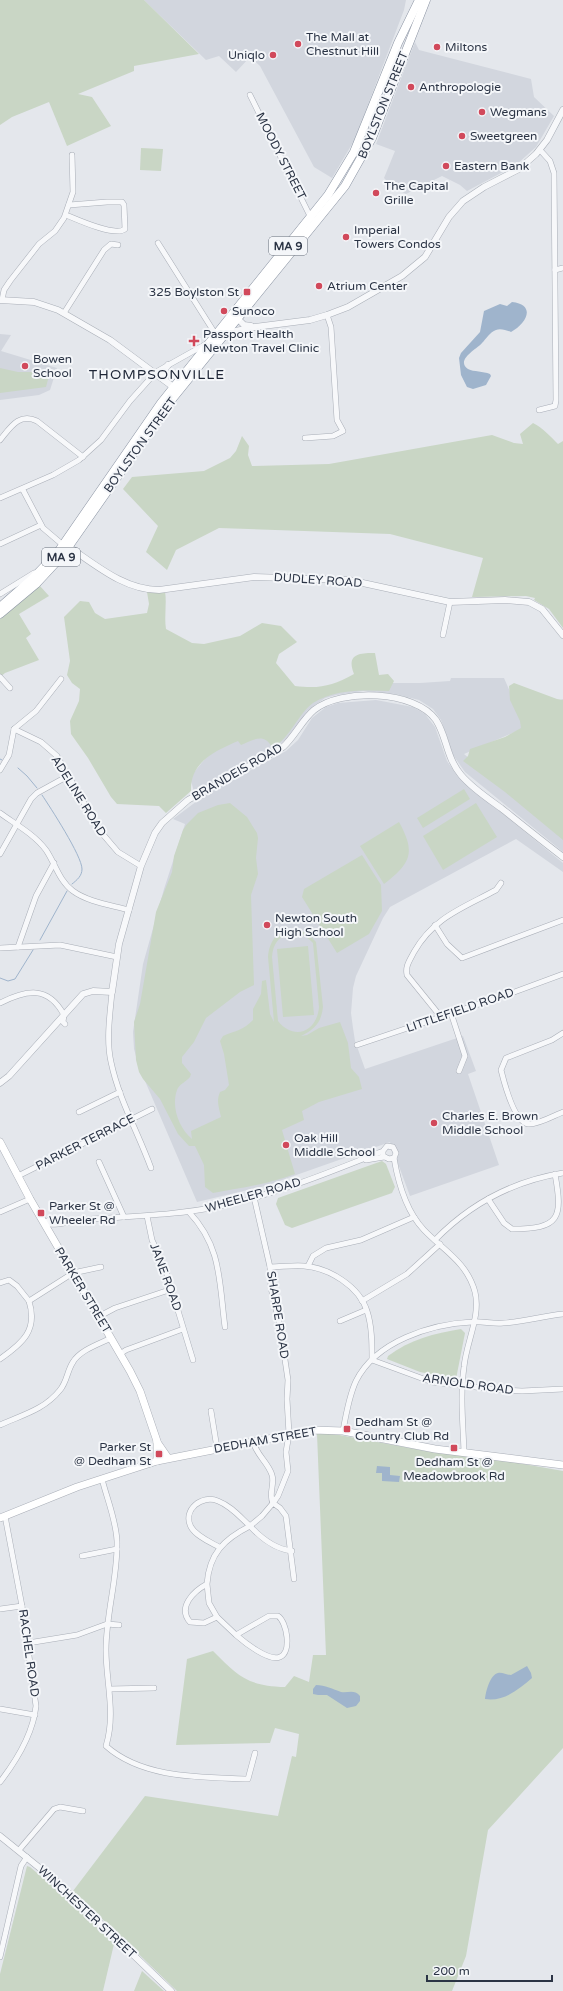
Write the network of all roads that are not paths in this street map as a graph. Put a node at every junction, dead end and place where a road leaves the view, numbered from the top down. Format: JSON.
{"nodes":[{"id":1,"x":418,"y":0,"type":"edge"},
{"id":2,"x":426,"y":0,"type":"edge"},
{"id":3,"x":431,"y":0,"type":"edge"},
{"id":4,"x":416,"y":14,"type":"junction"},
{"id":5,"x":250,"y":95,"type":"dead end"},
{"id":6,"x":563,"y":110,"type":"edge"},
{"id":7,"x":540,"y":150,"type":"junction"},
{"id":8,"x":72,"y":155,"type":"dead end"},
{"id":9,"x":69,"y":205,"type":"junction"},
{"id":10,"x":66,"y":215,"type":"junction"},
{"id":11,"x":311,"y":218,"type":"junction"},
{"id":12,"x":158,"y":243,"type":"dead end"},
{"id":13,"x":118,"y":245,"type":"dead end"},
{"id":14,"x":563,"y":268,"type":"edge"},
{"id":15,"x":554,"y":270,"type":"junction"},
{"id":16,"x":1,"y":300,"type":"edge"},
{"id":17,"x":64,"y":313,"type":"junction"},
{"id":18,"x":327,"y":315,"type":"junction"},
{"id":19,"x":238,"y":319,"type":"junction"},
{"id":20,"x":255,"y":327,"type":"junction"},
{"id":21,"x":226,"y":334,"type":"junction"},
{"id":22,"x":216,"y":335,"type":"junction"},
{"id":23,"x":209,"y":343,"type":"junction"},
{"id":24,"x":168,"y":365,"type":"junction"},
{"id":25,"x":155,"y":373,"type":"junction"},
{"id":26,"x":173,"y":387,"type":"junction"},
{"id":27,"x":540,"y":410,"type":"dead end"},
{"id":28,"x":305,"y":438,"type":"dead end"},
{"id":29,"x":0,"y":440,"type":"edge"},
{"id":30,"x":83,"y":457,"type":"junction"},
{"id":31,"x":23,"y":490,"type":"junction"},
{"id":32,"x":0,"y":498,"type":"edge"},
{"id":33,"x":41,"y":525,"type":"junction"},
{"id":34,"x":0,"y":544,"type":"edge"},
{"id":35,"x":66,"y":546,"type":"junction"},
{"id":36,"x":45,"y":566,"type":"junction"},
{"id":37,"x":0,"y":594,"type":"edge"},
{"id":38,"x":450,"y":602,"type":"junction"},
{"id":39,"x":0,"y":606,"type":"edge"},
{"id":40,"x":0,"y":614,"type":"edge"},
{"id":41,"x":443,"y":635,"type":"dead end"},
{"id":42,"x":563,"y":635,"type":"edge"},
{"id":43,"x":0,"y":677,"type":"edge"},
{"id":44,"x":62,"y":679,"type":"dead end"},
{"id":45,"x":10,"y":688,"type":"dead end"},
{"id":46,"x":14,"y":729,"type":"junction"},
{"id":47,"x":0,"y":770,"type":"edge"},
{"id":48,"x":68,"y":776,"type":"junction"},
{"id":49,"x":0,"y":813,"type":"edge"},
{"id":50,"x":16,"y":824,"type":"junction"},
{"id":51,"x":0,"y":854,"type":"edge"},
{"id":52,"x":563,"y":857,"type":"edge"},
{"id":53,"x":54,"y":863,"type":"junction"},
{"id":54,"x":142,"y":866,"type":"junction"},
{"id":55,"x":501,"y":883,"type":"dead end"},
{"id":56,"x":129,"y":910,"type":"junction"},
{"id":57,"x":563,"y":920,"type":"edge"},
{"id":58,"x":435,"y":925,"type":"junction"},
{"id":59,"x":18,"y":947,"type":"junction"},
{"id":60,"x":0,"y":948,"type":"edge"},
{"id":61,"x":117,"y":957,"type":"junction"},
{"id":62,"x":563,"y":974,"type":"edge"},
{"id":63,"x":112,"y":992,"type":"junction"},
{"id":64,"x":0,"y":1003,"type":"edge"},
{"id":65,"x":451,"y":1013,"type":"junction"},
{"id":66,"x":64,"y":1015,"type":"junction"},
{"id":67,"x":441,"y":1017,"type":"junction"},
{"id":68,"x":64,"y":1024,"type":"dead end"},
{"id":69,"x":563,"y":1033,"type":"edge"},
{"id":70,"x":357,"y":1045,"type":"dead end"},
{"id":71,"x":459,"y":1071,"type":"dead end"},
{"id":72,"x":0,"y":1083,"type":"edge"},
{"id":73,"x":120,"y":1092,"type":"junction"},
{"id":74,"x":152,"y":1109,"type":"dead end"},
{"id":75,"x":78,"y":1112,"type":"dead end"},
{"id":76,"x":563,"y":1112,"type":"edge"},
{"id":77,"x":130,"y":1119,"type":"junction"},
{"id":78,"x":0,"y":1142,"type":"edge"},
{"id":79,"x":383,"y":1151,"type":"junction"},
{"id":80,"x":389,"y":1158,"type":"junction"},
{"id":81,"x":360,"y":1161,"type":"junction"},
{"id":82,"x":99,"y":1162,"type":"dead end"},
{"id":83,"x":150,"y":1168,"type":"dead end"},
{"id":84,"x":563,"y":1173,"type":"edge"},
{"id":85,"x":555,"y":1174,"type":"junction"},
{"id":86,"x":18,"y":1176,"type":"junction"},
{"id":87,"x":254,"y":1197,"type":"junction"},
{"id":88,"x":30,"y":1199,"type":"junction"},
{"id":89,"x":488,"y":1199,"type":"junction"},
{"id":90,"x":0,"y":1212,"type":"edge"},
{"id":91,"x":189,"y":1212,"type":"junction"},
{"id":92,"x":147,"y":1216,"type":"junction"},
{"id":93,"x":124,"y":1217,"type":"junction"},
{"id":94,"x":414,"y":1217,"type":"junction"},
{"id":95,"x":44,"y":1223,"type":"junction"},
{"id":96,"x":436,"y":1240,"type":"junction"},
{"id":97,"x":440,"y":1244,"type":"junction"},
{"id":98,"x":308,"y":1266,"type":"junction"},
{"id":99,"x":101,"y":1267,"type":"dead end"},
{"id":100,"x":270,"y":1267,"type":"junction"},
{"id":101,"x":73,"y":1273,"type":"junction"},
{"id":102,"x":0,"y":1284,"type":"edge"},
{"id":103,"x":172,"y":1289,"type":"junction"},
{"id":104,"x":29,"y":1301,"type":"junction"},
{"id":105,"x":362,"y":1301,"type":"junction"},
{"id":106,"x":366,"y":1310,"type":"junction"},
{"id":107,"x":563,"y":1314,"type":"edge"},
{"id":108,"x":98,"y":1317,"type":"junction"},
{"id":109,"x":340,"y":1321,"type":"dead end"},
{"id":110,"x":473,"y":1322,"type":"junction"},
{"id":111,"x":225,"y":1327,"type":"dead end"},
{"id":112,"x":183,"y":1328,"type":"junction"},
{"id":113,"x":111,"y":1338,"type":"junction"},
{"id":114,"x":120,"y":1354,"type":"junction"},
{"id":115,"x":0,"y":1359,"type":"edge"},
{"id":116,"x":193,"y":1360,"type":"dead end"},
{"id":117,"x":372,"y":1360,"type":"junction"},
{"id":118,"x":462,"y":1385,"type":"junction"},
{"id":119,"x":563,"y":1389,"type":"edge"},
{"id":120,"x":211,"y":1411,"type":"dead end"},
{"id":121,"x":0,"y":1425,"type":"edge"},
{"id":122,"x":343,"y":1431,"type":"junction"},
{"id":123,"x":289,"y":1434,"type":"junction"},
{"id":124,"x":253,"y":1441,"type":"junction"},
{"id":125,"x":157,"y":1442,"type":"junction"},
{"id":126,"x":217,"y":1448,"type":"junction"},
{"id":127,"x":464,"y":1452,"type":"junction"},
{"id":128,"x":168,"y":1458,"type":"junction"},
{"id":129,"x":157,"y":1461,"type":"junction"},
{"id":130,"x":563,"y":1465,"type":"edge"},
{"id":131,"x":102,"y":1479,"type":"junction"},
{"id":132,"x":273,"y":1503,"type":"junction"},
{"id":133,"x":2,"y":1517,"type":"edge"},
{"id":134,"x":250,"y":1526,"type":"junction"},
{"id":135,"x":218,"y":1547,"type":"junction"},
{"id":136,"x":117,"y":1549,"type":"junction"},
{"id":137,"x":292,"y":1551,"type":"junction"},
{"id":138,"x":82,"y":1556,"type":"dead end"},
{"id":139,"x":294,"y":1579,"type":"dead end"},
{"id":140,"x":207,"y":1584,"type":"junction"},
{"id":141,"x":22,"y":1606,"type":"junction"},
{"id":142,"x":0,"y":1609,"type":"edge"},
{"id":143,"x":217,"y":1617,"type":"junction"},
{"id":144,"x":107,"y":1624,"type":"junction"},
{"id":145,"x":119,"y":1626,"type":"dead end"},
{"id":146,"x":236,"y":1635,"type":"junction"},
{"id":147,"x":28,"y":1643,"type":"junction"},
{"id":148,"x":154,"y":1688,"type":"dead end"},
{"id":149,"x":110,"y":1689,"type":"junction"},
{"id":150,"x":0,"y":1709,"type":"edge"},
{"id":151,"x":35,"y":1715,"type":"junction"},
{"id":152,"x":255,"y":1753,"type":"dead end"},
{"id":153,"x":0,"y":1782,"type":"edge"},
{"id":154,"x":83,"y":1811,"type":"dead end"},
{"id":155,"x":0,"y":1836,"type":"edge"},
{"id":156,"x":19,"y":1850,"type":"junction"},
{"id":157,"x":27,"y":1857,"type":"junction"},
{"id":158,"x":0,"y":1957,"type":"edge"},
{"id":159,"x":171,"y":1991,"type":"edge"}],
"edges":[{"from":1,"to":4,"type":"highway","name":"BOYLSTON STREET","number":"MA 9"},
{"from":2,"to":4,"type":"highway","name":"BOYLSTON STREET","number":"MA 9"},
{"from":3,"to":4,"type":"highway"},
{"from":4,"to":11,"type":"highway","name":"BOYLSTON STREET","number":"MA 9"},
{"from":4,"to":19,"type":"highway","name":"BOYLSTON STREET","number":"MA 9"},
{"from":5,"to":11,"type":"street","name":"MOODY STREET"},
{"from":6,"to":7,"type":"street"},
{"from":7,"to":15,"type":"street"},
{"from":7,"to":18,"type":"street"},
{"from":8,"to":9,"type":"street"},
{"from":9,"to":10,"type":"street"},
{"from":9,"to":10,"type":"street"},
{"from":10,"to":16,"type":"street"},
{"from":11,"to":22,"type":"highway","name":"BOYLSTON STREET","number":"MA 9"},
{"from":12,"to":22,"type":"street"},
{"from":13,"to":17,"type":"street"},
{"from":14,"to":15,"type":"street"},
{"from":15,"to":27,"type":"street"},
{"from":16,"to":17,"type":"street"},
{"from":17,"to":25,"type":"street"},
{"from":18,"to":20,"type":"street"},
{"from":18,"to":28,"type":"street"},
{"from":19,"to":20,"type":"street"},
{"from":19,"to":21,"type":"highway","name":"BOYLSTON STREET","number":"MA 9"},
{"from":20,"to":21,"type":"street"},
{"from":21,"to":26,"type":"highway","name":"BOYLSTON STREET","number":"MA 9"},
{"from":22,"to":23,"type":"highway","name":"BOYLSTON STREET","number":"MA 9"},
{"from":23,"to":24,"type":"street"},
{"from":23,"to":26,"type":"highway","name":"BOYLSTON STREET","number":"MA 9"},
{"from":24,"to":25,"type":"street"},
{"from":24,"to":26,"type":"street"},
{"from":25,"to":26,"type":"street"},
{"from":25,"to":30,"type":"street"},
{"from":26,"to":35,"type":"highway","name":"BOYLSTON STREET","number":"MA 9"},
{"from":29,"to":30,"type":"street"},
{"from":30,"to":31,"type":"street"},
{"from":31,"to":32,"type":"street"},
{"from":31,"to":33,"type":"street","name":"DUDLEY ROAD"},
{"from":33,"to":34,"type":"street"},
{"from":33,"to":35,"type":"street","name":"DUDLEY ROAD"},
{"from":35,"to":36,"type":"highway","name":"BOYLSTON STREET","number":"MA 9"},
{"from":35,"to":38,"type":"street","name":"DUDLEY ROAD"},
{"from":35,"to":40,"type":"highway","name":"BOYLSTON STREET","number":"MA 9"},
{"from":36,"to":37,"type":"street"},
{"from":36,"to":39,"type":"highway","name":"BOYLSTON STREET","number":"MA 9"},
{"from":38,"to":41,"type":"street"},
{"from":38,"to":42,"type":"street","name":"DUDLEY ROAD"},
{"from":43,"to":45,"type":"street"},
{"from":44,"to":46,"type":"street"},
{"from":46,"to":47,"type":"street"},
{"from":46,"to":48,"type":"street","name":"ADELINE ROAD"},
{"from":48,"to":50,"type":"street"},
{"from":48,"to":54,"type":"street","name":"ADELINE ROAD"},
{"from":49,"to":50,"type":"street"},
{"from":50,"to":51,"type":"street"},
{"from":50,"to":53,"type":"street"},
{"from":52,"to":54,"type":"street","name":"BRANDEIS ROAD"},
{"from":53,"to":56,"type":"street"},
{"from":53,"to":59,"type":"street"},
{"from":54,"to":56,"type":"street","name":"BRANDEIS ROAD"},
{"from":55,"to":58,"type":"street"},
{"from":56,"to":61,"type":"street","name":"BRANDEIS ROAD"},
{"from":57,"to":58,"type":"street"},
{"from":58,"to":67,"type":"street"},
{"from":59,"to":60,"type":"street"},
{"from":59,"to":61,"type":"street"},
{"from":61,"to":63,"type":"street","name":"BRANDEIS ROAD"},
{"from":62,"to":65,"type":"street","name":"LITTLEFIELD ROAD"},
{"from":63,"to":66,"type":"street"},
{"from":63,"to":73,"type":"street","name":"BRANDEIS ROAD"},
{"from":64,"to":66,"type":"street"},
{"from":65,"to":67,"type":"street","name":"LITTLEFIELD ROAD"},
{"from":65,"to":71,"type":"street"},
{"from":66,"to":68,"type":"street"},
{"from":66,"to":72,"type":"street"},
{"from":67,"to":70,"type":"street","name":"LITTLEFIELD ROAD"},
{"from":69,"to":76,"type":"street"},
{"from":73,"to":75,"type":"street"},
{"from":73,"to":77,"type":"street","name":"BRANDEIS ROAD"},
{"from":74,"to":77,"type":"street","name":"PARKER TERRACE"},
{"from":77,"to":83,"type":"street","name":"BRANDEIS ROAD"},
{"from":77,"to":86,"type":"street","name":"PARKER TERRACE"},
{"from":78,"to":86,"type":"main road","name":"PARKER STREET"},
{"from":79,"to":80,"type":"street"},
{"from":79,"to":80,"type":"street"},
{"from":79,"to":81,"type":"street","name":"WHEELER ROAD"},
{"from":80,"to":81,"type":"street","name":"WHEELER ROAD"},
{"from":80,"to":94,"type":"street"},
{"from":81,"to":87,"type":"street","name":"WHEELER ROAD"},
{"from":82,"to":93,"type":"street"},
{"from":84,"to":85,"type":"street"},
{"from":85,"to":89,"type":"street"},
{"from":85,"to":89,"type":"street"},
{"from":86,"to":88,"type":"main road","name":"PARKER STREET"},
{"from":87,"to":91,"type":"street","name":"WHEELER ROAD"},
{"from":87,"to":100,"type":"street","name":"SHARPE ROAD"},
{"from":88,"to":90,"type":"street"},
{"from":88,"to":95,"type":"main road","name":"PARKER STREET"},
{"from":89,"to":96,"type":"street"},
{"from":91,"to":92,"type":"street","name":"WHEELER ROAD"},
{"from":91,"to":111,"type":"street"},
{"from":92,"to":93,"type":"street","name":"WHEELER ROAD"},
{"from":92,"to":103,"type":"street","name":"JANE ROAD"},
{"from":93,"to":95,"type":"street","name":"WHEELER ROAD"},
{"from":94,"to":96,"type":"street"},
{"from":94,"to":98,"type":"street"},
{"from":95,"to":101,"type":"main road","name":"PARKER STREET"},
{"from":96,"to":97,"type":"street"},
{"from":97,"to":105,"type":"street"},
{"from":97,"to":110,"type":"street"},
{"from":98,"to":100,"type":"street"},
{"from":98,"to":105,"type":"street"},
{"from":99,"to":101,"type":"street"},
{"from":100,"to":123,"type":"street","name":"SHARPE ROAD"},
{"from":101,"to":104,"type":"street"},
{"from":101,"to":108,"type":"main road","name":"PARKER STREET"},
{"from":102,"to":104,"type":"street"},
{"from":103,"to":108,"type":"street"},
{"from":103,"to":112,"type":"street","name":"JANE ROAD"},
{"from":104,"to":115,"type":"street"},
{"from":105,"to":106,"type":"street"},
{"from":106,"to":109,"type":"street"},
{"from":106,"to":117,"type":"street"},
{"from":107,"to":110,"type":"street"},
{"from":108,"to":113,"type":"main road","name":"PARKER STREET"},
{"from":110,"to":117,"type":"street"},
{"from":110,"to":118,"type":"street"},
{"from":112,"to":114,"type":"street"},
{"from":112,"to":116,"type":"street","name":"JANE ROAD"},
{"from":113,"to":114,"type":"main road","name":"PARKER STREET"},
{"from":113,"to":121,"type":"street"},
{"from":114,"to":125,"type":"main road","name":"PARKER STREET"},
{"from":117,"to":118,"type":"street","name":"ARNOLD ROAD"},
{"from":117,"to":122,"type":"street"},
{"from":118,"to":119,"type":"street","name":"ARNOLD ROAD"},
{"from":118,"to":127,"type":"street"},
{"from":120,"to":126,"type":"street"},
{"from":122,"to":123,"type":"main road","name":"DEDHAM STREET"},
{"from":122,"to":127,"type":"main road","name":"DEDHAM STREET"},
{"from":123,"to":124,"type":"main road","name":"DEDHAM STREET"},
{"from":123,"to":132,"type":"street","name":"SHARPE ROAD"},
{"from":124,"to":126,"type":"main road","name":"DEDHAM STREET"},
{"from":124,"to":132,"type":"street"},
{"from":125,"to":128,"type":"main road","name":"PARKER STREET"},
{"from":125,"to":129,"type":"main road","name":"PARKER STREET"},
{"from":126,"to":128,"type":"main road","name":"DEDHAM STREET"},
{"from":127,"to":130,"type":"main road","name":"DEDHAM STREET"},
{"from":128,"to":129,"type":"main road","name":"DEDHAM STREET"},
{"from":129,"to":131,"type":"main road","name":"DEDHAM STREET"},
{"from":131,"to":133,"type":"main road","name":"DEDHAM STREET"},
{"from":131,"to":136,"type":"street"},
{"from":132,"to":134,"type":"street","name":"SHARPE ROAD"},
{"from":132,"to":137,"type":"street"},
{"from":133,"to":141,"type":"street","name":"RACHEL ROAD"},
{"from":134,"to":135,"type":"street","name":"SHARPE ROAD"},
{"from":134,"to":135,"type":"street"},
{"from":134,"to":137,"type":"street"},
{"from":135,"to":140,"type":"street"},
{"from":136,"to":138,"type":"street"},
{"from":136,"to":144,"type":"street"},
{"from":137,"to":139,"type":"street"},
{"from":140,"to":143,"type":"street"},
{"from":140,"to":143,"type":"street"},
{"from":141,"to":142,"type":"street"},
{"from":141,"to":147,"type":"street","name":"RACHEL ROAD"},
{"from":143,"to":146,"type":"street"},
{"from":144,"to":145,"type":"street"},
{"from":144,"to":147,"type":"street"},
{"from":144,"to":149,"type":"street"},
{"from":146,"to":146,"type":"street"},
{"from":147,"to":151,"type":"street","name":"RACHEL ROAD"},
{"from":148,"to":149,"type":"street"},
{"from":149,"to":152,"type":"street"},
{"from":150,"to":151,"type":"street"},
{"from":151,"to":153,"type":"street","name":"RACHEL ROAD"},
{"from":154,"to":156,"type":"street"},
{"from":155,"to":156,"type":"street","name":"WINCHESTER STREET"},
{"from":156,"to":157,"type":"street","name":"WINCHESTER STREET"},
{"from":157,"to":158,"type":"street"},
{"from":157,"to":159,"type":"street","name":"WINCHESTER STREET"}]}
